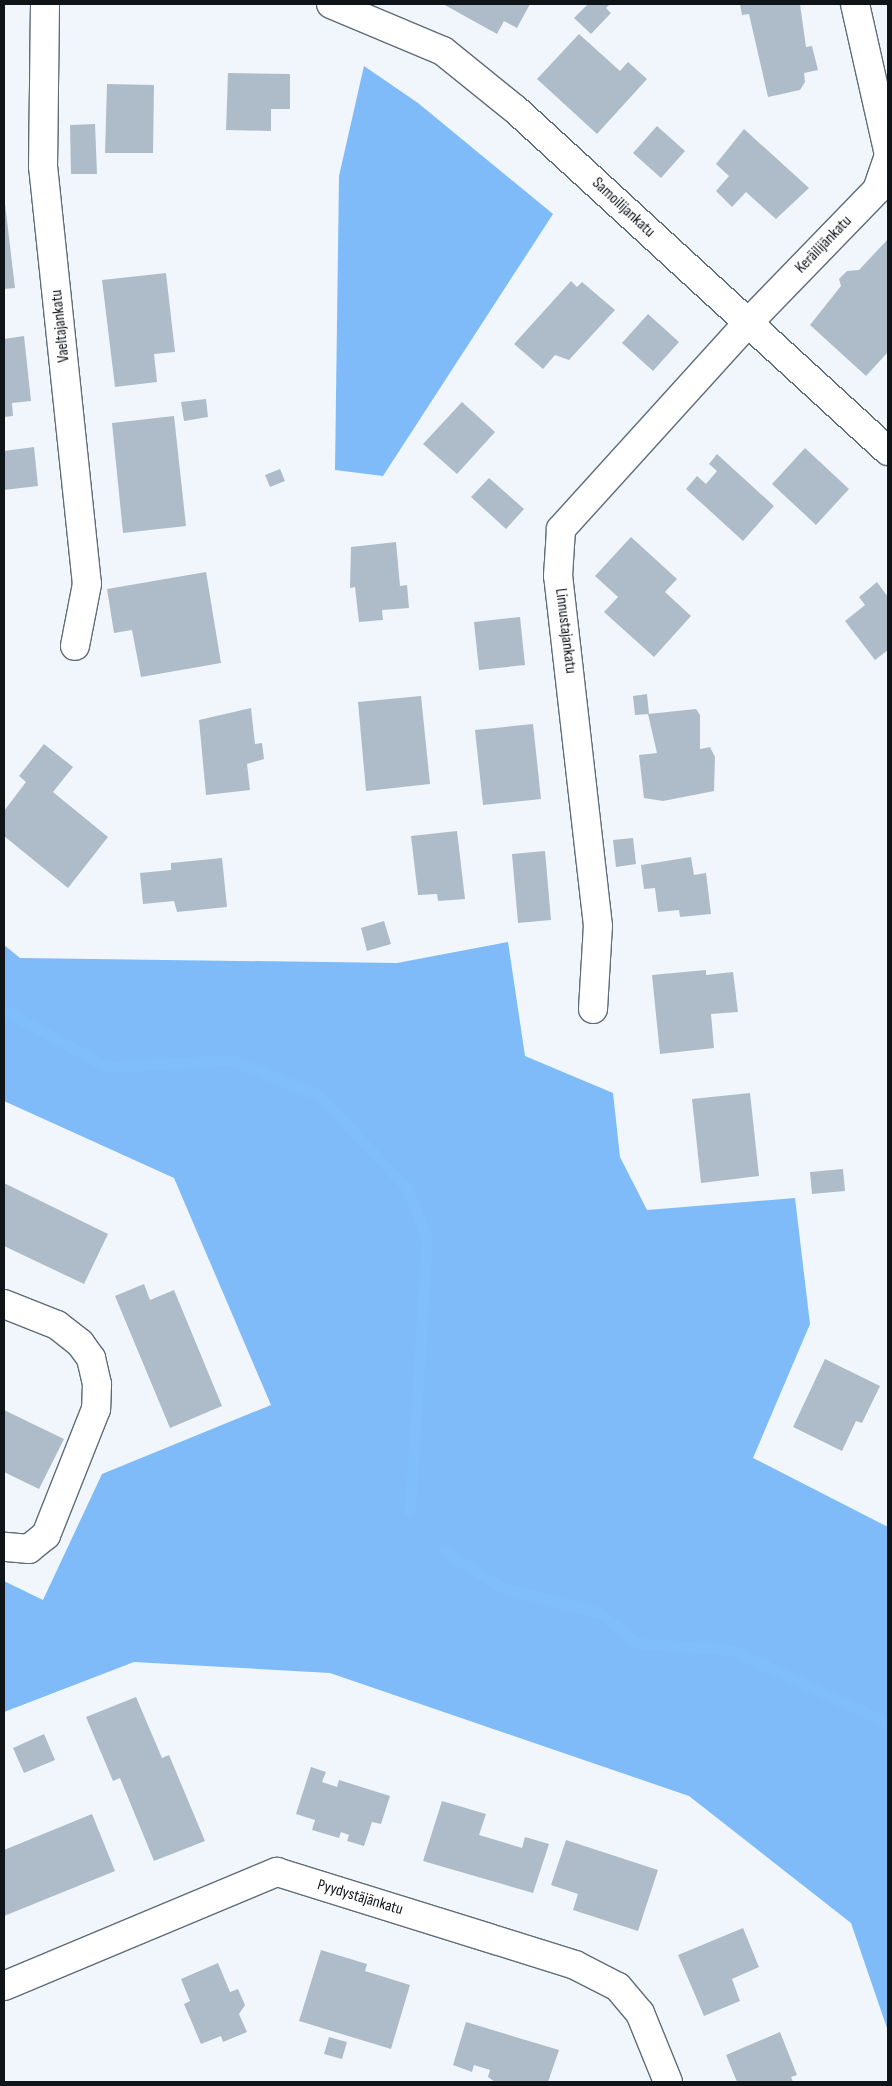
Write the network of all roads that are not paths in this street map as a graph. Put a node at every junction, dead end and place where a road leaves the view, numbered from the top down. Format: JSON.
{"nodes":[{"id":1,"x":45,"y":4,"type":"edge"},
{"id":2,"x":332,"y":4,"type":"edge"},
{"id":3,"x":856,"y":4,"type":"edge"},
{"id":4,"x":888,"y":150,"type":"edge"},
{"id":5,"x":888,"y":158,"type":"edge"},
{"id":6,"x":747,"y":324,"type":"junction"},
{"id":7,"x":888,"y":451,"type":"edge"},
{"id":8,"x":75,"y":646,"type":"dead end"},
{"id":9,"x":593,"y":1009,"type":"dead end"},
{"id":10,"x":4,"y":1304,"type":"edge"},
{"id":11,"x":4,"y":1547,"type":"edge"},
{"id":12,"x":4,"y":1986,"type":"edge"},
{"id":13,"x":668,"y":2082,"type":"edge"}],
"edges":[{"from":1,"to":8,"type":"street","name":"Vaeltajankatu"},
{"from":2,"to":6,"type":"street","name":"Samoilijankatu"},
{"from":3,"to":4,"type":"street"},
{"from":5,"to":6,"type":"street","name":"Keräilijänkatu"},
{"from":6,"to":7,"type":"street","name":"Samoilijankatu"},
{"from":6,"to":9,"type":"street","name":"Linnustajankatu"},
{"from":10,"to":11,"type":"street"},
{"from":12,"to":13,"type":"street","name":"Pyydystäjänkatu"}]}
